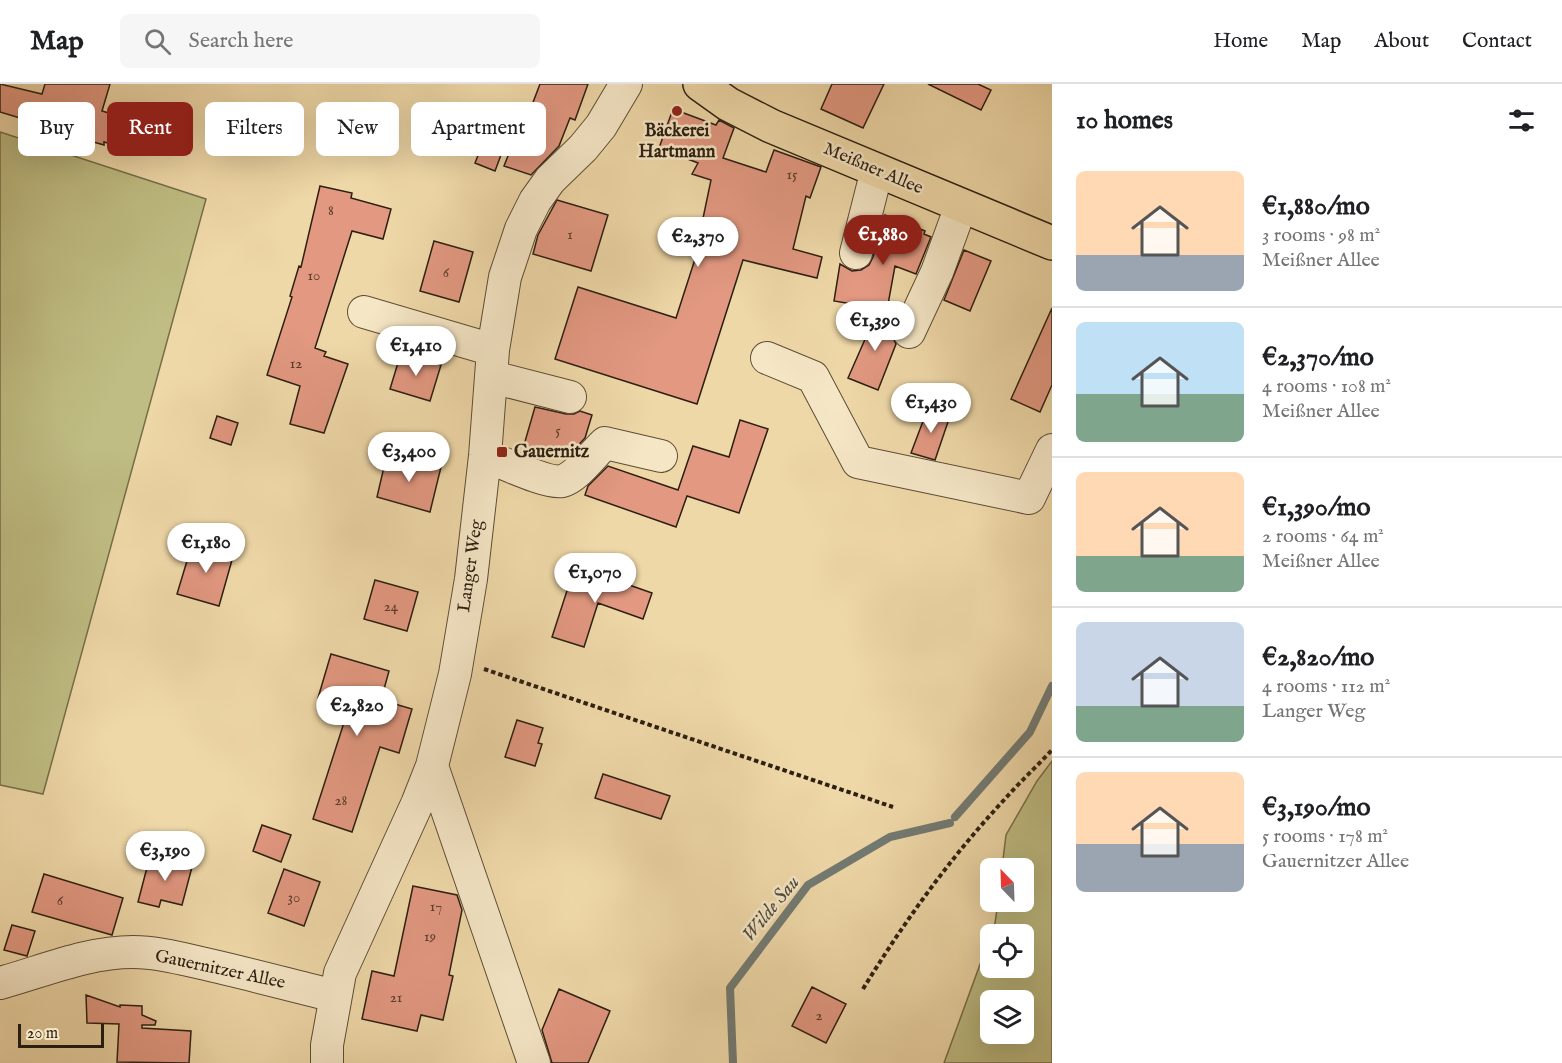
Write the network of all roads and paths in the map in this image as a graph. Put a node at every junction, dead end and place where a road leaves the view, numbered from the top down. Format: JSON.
{"nodes":[{"id":1,"x":626,"y":84,"type":"edge"},
{"id":2,"x":700,"y":84,"type":"edge"},
{"id":3,"x":877,"y":170,"type":"junction"},
{"id":4,"x":961,"y":206,"type":"junction"},
{"id":5,"x":1052,"y":243,"type":"edge"},
{"id":6,"x":856,"y":253,"type":"dead end"},
{"id":7,"x":364,"y":312,"type":"dead end"},
{"id":8,"x":909,"y":332,"type":"dead end"},
{"id":9,"x":767,"y":358,"type":"dead end"},
{"id":10,"x":492,"y":364,"type":"junction"},
{"id":11,"x":570,"y":397,"type":"dead end"},
{"id":12,"x":1052,"y":450,"type":"edge"},
{"id":13,"x":486,"y":456,"type":"junction"},
{"id":14,"x":661,"y":456,"type":"dead end"},
{"id":15,"x":458,"y":660,"type":"junction"},
{"id":16,"x":1052,"y":750,"type":"edge"},
{"id":17,"x":432,"y":766,"type":"junction"},
{"id":18,"x":893,"y":807,"type":"dead end"},
{"id":19,"x":0,"y":983,"type":"edge"},
{"id":20,"x":863,"y":989,"type":"dead end"},
{"id":21,"x":334,"y":996,"type":"junction"},
{"id":22,"x":327,"y":1063,"type":"edge"},
{"id":23,"x":534,"y":1063,"type":"edge"}],
"edges":[{"from":1,"to":10,"type":"street","name":"Langer Weg"},
{"from":2,"to":3,"type":"main road","name":"Meißner Allee"},
{"from":3,"to":4,"type":"main road","name":"Meißner Allee"},
{"from":3,"to":6,"type":"street"},
{"from":4,"to":5,"type":"main road","name":"Meißner Allee"},
{"from":4,"to":8,"type":"street"},
{"from":7,"to":10,"type":"street"},
{"from":9,"to":12,"type":"street"},
{"from":10,"to":11,"type":"street"},
{"from":10,"to":13,"type":"street","name":"Langer Weg"},
{"from":13,"to":14,"type":"street"},
{"from":13,"to":15,"type":"street","name":"Langer Weg"},
{"from":15,"to":17,"type":"street","name":"Langer Weg"},
{"from":15,"to":18,"type":"path"},
{"from":16,"to":20,"type":"path"},
{"from":17,"to":21,"type":"street","name":"Langer Weg"},
{"from":17,"to":23,"type":"street"},
{"from":19,"to":21,"type":"street","name":"Gauernitzer Allee"},
{"from":21,"to":22,"type":"street","name":"Langer Weg"}]}
